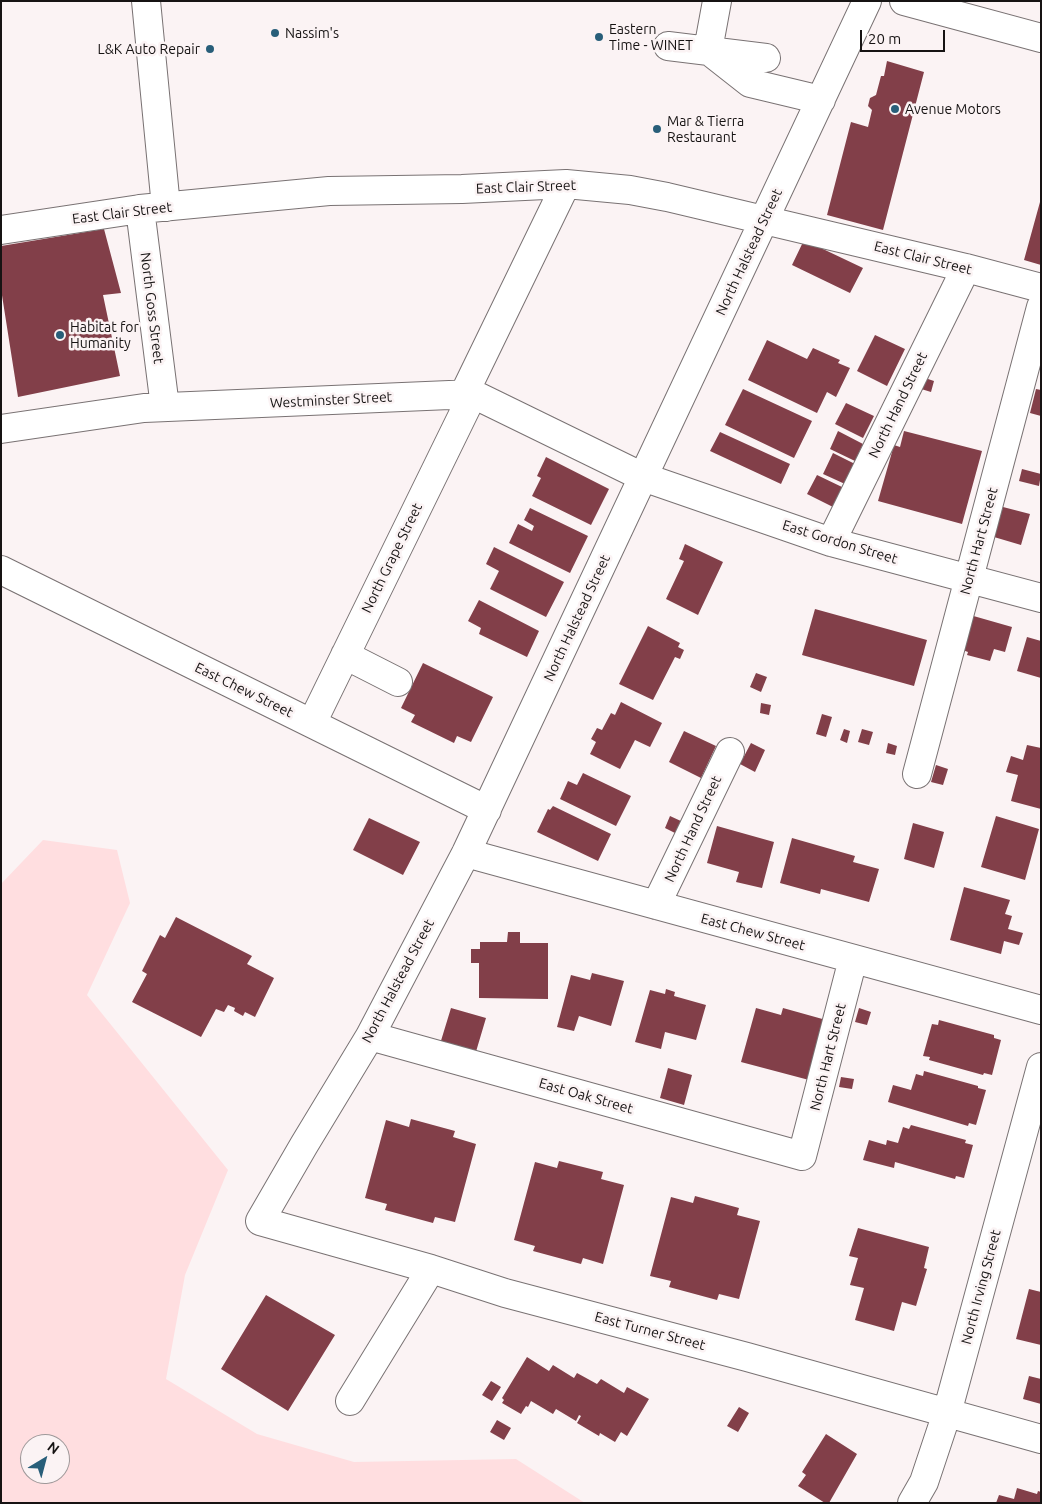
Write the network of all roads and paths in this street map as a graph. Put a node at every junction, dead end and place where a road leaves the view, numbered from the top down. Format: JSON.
{"nodes":[{"id":1,"x":146,"y":1,"type":"edge"},
{"id":2,"x":717,"y":1,"type":"edge"},
{"id":3,"x":867,"y":1,"type":"edge"},
{"id":4,"x":904,"y":1,"type":"edge"},
{"id":5,"x":1041,"y":38,"type":"edge"},
{"id":6,"x":668,"y":46,"type":"dead end"},
{"id":7,"x":708,"y":50,"type":"junction"},
{"id":8,"x":766,"y":58,"type":"dead end"},
{"id":9,"x":821,"y":100,"type":"junction"},
{"id":10,"x":566,"y":184,"type":"junction"},
{"id":11,"x":153,"y":208,"type":"junction"},
{"id":12,"x":765,"y":219,"type":"junction"},
{"id":13,"x":1,"y":230,"type":"edge"},
{"id":14,"x":966,"y":268,"type":"junction"},
{"id":15,"x":1041,"y":288,"type":"edge"},
{"id":16,"x":1041,"y":308,"type":"edge"},
{"id":17,"x":469,"y":394,"type":"junction"},
{"id":18,"x":165,"y":407,"type":"junction"},
{"id":19,"x":1,"y":429,"type":"edge"},
{"id":20,"x":643,"y":477,"type":"junction"},
{"id":21,"x":831,"y":542,"type":"junction"},
{"id":22,"x":1,"y":570,"type":"edge"},
{"id":23,"x":969,"y":579,"type":"junction"},
{"id":24,"x":1041,"y":598,"type":"edge"},
{"id":25,"x":345,"y":655,"type":"junction"},
{"id":26,"x":398,"y":682,"type":"dead end"},
{"id":27,"x":312,"y":723,"type":"junction"},
{"id":28,"x":730,"y":752,"type":"dead end"},
{"id":29,"x":917,"y":774,"type":"dead end"},
{"id":30,"x":487,"y":810,"type":"junction"},
{"id":31,"x":466,"y":853,"type":"junction"},
{"id":32,"x":656,"y":905,"type":"junction"},
{"id":33,"x":853,"y":959,"type":"junction"},
{"id":34,"x":1041,"y":1010,"type":"edge"},
{"id":35,"x":370,"y":1036,"type":"junction"},
{"id":36,"x":1041,"y":1067,"type":"edge"},
{"id":37,"x":802,"y":1156,"type":"joint"},
{"id":38,"x":260,"y":1222,"type":"joint"},
{"id":39,"x":431,"y":1269,"type":"junction"},
{"id":40,"x":350,"y":1401,"type":"dead end"},
{"id":41,"x":947,"y":1413,"type":"junction"},
{"id":42,"x":1041,"y":1439,"type":"edge"},
{"id":43,"x":912,"y":1503,"type":"edge"}],
"edges":[{"from":1,"to":11,"type":"street","name":"North Goss Street"},
{"from":2,"to":7,"type":"street"},
{"from":3,"to":9,"type":"street","name":"North Halstead Street"},
{"from":4,"to":5,"type":"street"},
{"from":6,"to":7,"type":"street"},
{"from":7,"to":8,"type":"street"},
{"from":7,"to":9,"type":"street"},
{"from":9,"to":12,"type":"street","name":"North Halstead Street"},
{"from":10,"to":11,"type":"street","name":"East Clair Street"},
{"from":10,"to":12,"type":"street","name":"East Clair Street"},
{"from":10,"to":17,"type":"street","name":"North Grape Street"},
{"from":11,"to":13,"type":"street","name":"East Clair Street"},
{"from":11,"to":18,"type":"street","name":"North Goss Street"},
{"from":12,"to":14,"type":"street","name":"East Clair Street"},
{"from":12,"to":20,"type":"street","name":"North Halstead Street"},
{"from":14,"to":15,"type":"street","name":"East Clair Street"},
{"from":14,"to":21,"type":"street","name":"North Hand Street"},
{"from":16,"to":23,"type":"street","name":"North Hart Street"},
{"from":17,"to":18,"type":"street","name":"Westminster Street"},
{"from":17,"to":20,"type":"street","name":"Westminster Street"},
{"from":17,"to":25,"type":"street","name":"North Grape Street"},
{"from":18,"to":19,"type":"street","name":"Westminster Street"},
{"from":20,"to":21,"type":"street","name":"East Gordon Street"},
{"from":20,"to":30,"type":"street","name":"North Halstead Street"},
{"from":21,"to":23,"type":"street","name":"East Gordon Street"},
{"from":22,"to":27,"type":"street","name":"East Chew Street"},
{"from":23,"to":24,"type":"street","name":"East Gordon Street"},
{"from":23,"to":29,"type":"street","name":"North Hart Street"},
{"from":25,"to":26,"type":"street"},
{"from":25,"to":27,"type":"street","name":"North Grape Street"},
{"from":27,"to":30,"type":"street","name":"East Chew Street"},
{"from":28,"to":32,"type":"street","name":"North Hand Street"},
{"from":30,"to":31,"type":"street","name":"North Halstead Street"},
{"from":31,"to":32,"type":"street","name":"East Chew Street"},
{"from":31,"to":35,"type":"street","name":"North Halstead Street"},
{"from":32,"to":33,"type":"street","name":"East Chew Street"},
{"from":33,"to":34,"type":"street","name":"East Chew Street"},
{"from":33,"to":37,"type":"street","name":"North Hart Street"},
{"from":35,"to":37,"type":"street","name":"East Oak Street"},
{"from":35,"to":38,"type":"street","name":"North Halstead Street"},
{"from":36,"to":41,"type":"street","name":"North Irving Street"},
{"from":38,"to":39,"type":"street","name":"East Turner Street"},
{"from":39,"to":40,"type":"street"},
{"from":39,"to":41,"type":"street","name":"East Turner Street"},
{"from":41,"to":42,"type":"street","name":"East Turner Street"},
{"from":41,"to":43,"type":"street","name":"North Irving Street"}]}
